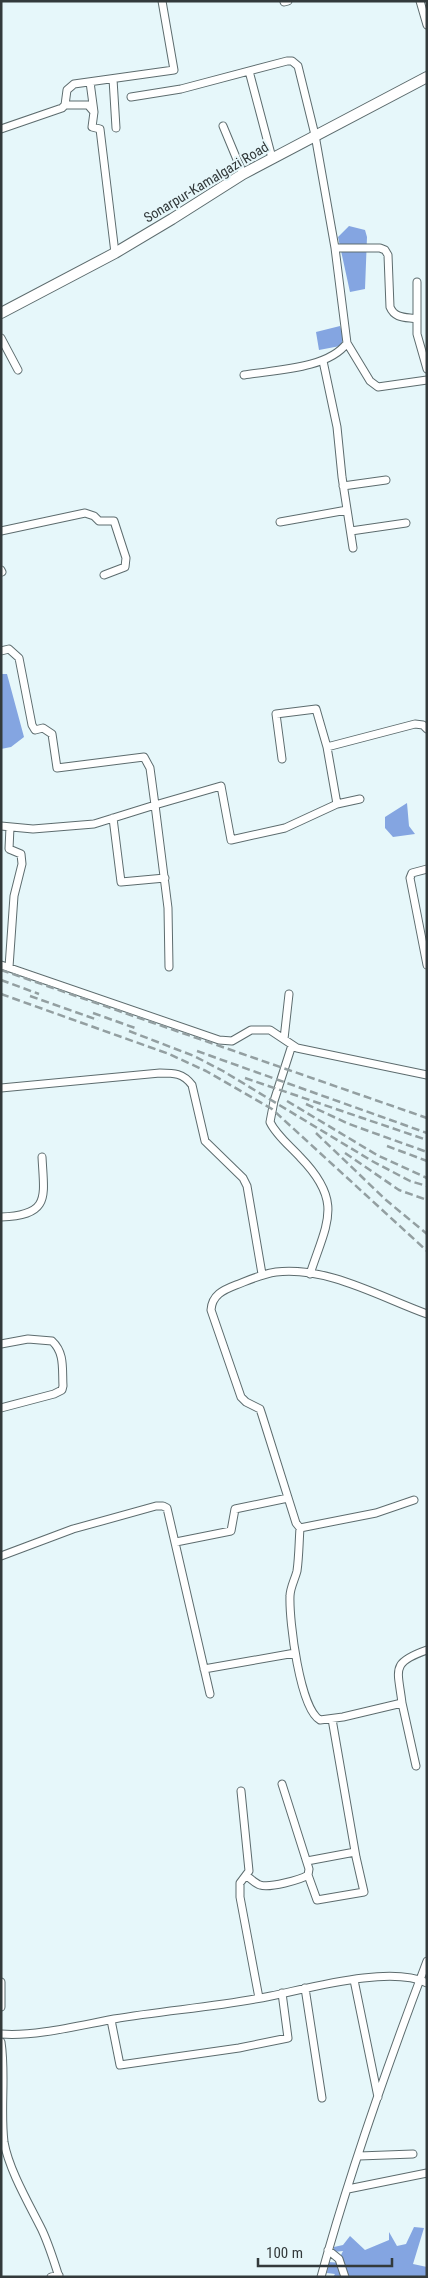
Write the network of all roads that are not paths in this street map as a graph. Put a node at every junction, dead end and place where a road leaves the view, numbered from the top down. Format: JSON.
{"nodes":[{"id":1,"x":162,"y":1,"type":"edge"},
{"id":2,"x":420,"y":1,"type":"edge"},
{"id":3,"x":427,"y":26,"type":"edge"},
{"id":4,"x":249,"y":71,"type":"junction"},
{"id":5,"x":427,"y":77,"type":"edge"},
{"id":6,"x":113,"y":79,"type":"junction"},
{"id":7,"x":90,"y":82,"type":"junction"},
{"id":8,"x":131,"y":97,"type":"dead end"},
{"id":9,"x":66,"y":105,"type":"junction"},
{"id":10,"x":94,"y":112,"type":"junction"},
{"id":11,"x":223,"y":126,"type":"dead end"},
{"id":12,"x":2,"y":127,"type":"edge"},
{"id":13,"x":116,"y":128,"type":"dead end"},
{"id":14,"x":314,"y":135,"type":"junction"},
{"id":15,"x":272,"y":158,"type":"junction"},
{"id":16,"x":243,"y":174,"type":"junction"},
{"id":17,"x":336,"y":248,"type":"junction"},
{"id":18,"x":115,"y":253,"type":"junction"},
{"id":19,"x":417,"y":282,"type":"dead end"},
{"id":20,"x":1,"y":313,"type":"edge"},
{"id":21,"x":417,"y":319,"type":"junction"},
{"id":22,"x":1,"y":338,"type":"edge"},
{"id":23,"x":347,"y":343,"type":"junction"},
{"id":24,"x":425,"y":360,"type":"edge"},
{"id":25,"x":323,"y":362,"type":"junction"},
{"id":26,"x":427,"y":369,"type":"edge"},
{"id":27,"x":18,"y":370,"type":"dead end"},
{"id":28,"x":244,"y":375,"type":"dead end"},
{"id":29,"x":427,"y":380,"type":"edge"},
{"id":30,"x":386,"y":480,"type":"dead end"},
{"id":31,"x":343,"y":486,"type":"junction"},
{"id":32,"x":347,"y":510,"type":"junction"},
{"id":33,"x":280,"y":522,"type":"dead end"},
{"id":34,"x":406,"y":523,"type":"dead end"},
{"id":35,"x":1,"y":531,"type":"edge"},
{"id":36,"x":350,"y":531,"type":"junction"},
{"id":37,"x":353,"y":548,"type":"dead end"},
{"id":38,"x":104,"y":575,"type":"dead end"},
{"id":39,"x":1,"y":650,"type":"edge"},
{"id":40,"x":427,"y":729,"type":"edge"},
{"id":41,"x":327,"y":747,"type":"junction"},
{"id":42,"x":282,"y":759,"type":"dead end"},
{"id":43,"x":360,"y":799,"type":"dead end"},
{"id":44,"x":338,"y":804,"type":"junction"},
{"id":45,"x":155,"y":805,"type":"junction"},
{"id":46,"x":113,"y":818,"type":"junction"},
{"id":47,"x":1,"y":826,"type":"edge"},
{"id":48,"x":10,"y":827,"type":"junction"},
{"id":49,"x":427,"y":869,"type":"edge"},
{"id":50,"x":165,"y":878,"type":"junction"},
{"id":51,"x":5,"y":966,"type":"edge"},
{"id":52,"x":427,"y":966,"type":"edge"},
{"id":53,"x":168,"y":967,"type":"dead end"},
{"id":54,"x":289,"y":994,"type":"dead end"},
{"id":55,"x":284,"y":1040,"type":"junction"},
{"id":56,"x":292,"y":1045,"type":"junction"},
{"id":57,"x":427,"y":1074,"type":"edge"},
{"id":58,"x":1,"y":1088,"type":"edge"},
{"id":59,"x":42,"y":1157,"type":"dead end"},
{"id":60,"x":1,"y":1217,"type":"edge"},
{"id":61,"x":262,"y":1274,"type":"junction"},
{"id":62,"x":310,"y":1274,"type":"junction"},
{"id":63,"x":427,"y":1314,"type":"edge"},
{"id":64,"x":1,"y":1344,"type":"edge"},
{"id":65,"x":1,"y":1408,"type":"edge"},
{"id":66,"x":288,"y":1498,"type":"junction"},
{"id":67,"x":414,"y":1500,"type":"dead end"},
{"id":68,"x":300,"y":1528,"type":"junction"},
{"id":69,"x":176,"y":1542,"type":"junction"},
{"id":70,"x":1,"y":1556,"type":"edge"},
{"id":71,"x":427,"y":1650,"type":"edge"},
{"id":72,"x":295,"y":1653,"type":"junction"},
{"id":73,"x":204,"y":1669,"type":"junction"},
{"id":74,"x":210,"y":1694,"type":"dead end"},
{"id":75,"x":402,"y":1703,"type":"junction"},
{"id":76,"x":332,"y":1720,"type":"junction"},
{"id":77,"x":416,"y":1766,"type":"dead end"},
{"id":78,"x":282,"y":1784,"type":"dead end"},
{"id":79,"x":241,"y":1791,"type":"dead end"},
{"id":80,"x":355,"y":1852,"type":"junction"},
{"id":81,"x":307,"y":1861,"type":"junction"},
{"id":82,"x":308,"y":1875,"type":"junction"},
{"id":83,"x":247,"y":1876,"type":"junction"},
{"id":84,"x":427,"y":1961,"type":"edge"},
{"id":85,"x":354,"y":1980,"type":"junction"},
{"id":86,"x":423,"y":1981,"type":"edge"},
{"id":87,"x":1,"y":1982,"type":"edge"},
{"id":88,"x":305,"y":1988,"type":"junction"},
{"id":89,"x":282,"y":1994,"type":"junction"},
{"id":90,"x":259,"y":1998,"type":"junction"},
{"id":91,"x":1,"y":2007,"type":"edge"},
{"id":92,"x":111,"y":2020,"type":"junction"},
{"id":93,"x":1,"y":2034,"type":"edge"},
{"id":94,"x":1,"y":2042,"type":"edge"},
{"id":95,"x":378,"y":2097,"type":"junction"},
{"id":96,"x":322,"y":2098,"type":"dead end"},
{"id":97,"x":413,"y":2154,"type":"dead end"},
{"id":98,"x":359,"y":2156,"type":"junction"},
{"id":99,"x":427,"y":2173,"type":"edge"},
{"id":100,"x":348,"y":2189,"type":"junction"},
{"id":101,"x":328,"y":2250,"type":"junction"},
{"id":102,"x":56,"y":2276,"type":"edge"},
{"id":103,"x":321,"y":2277,"type":"edge"},
{"id":104,"x":345,"y":2277,"type":"edge"}],
"edges":[{"from":1,"to":6,"type":"street"},
{"from":2,"to":3,"type":"street"},
{"from":4,"to":8,"type":"street"},
{"from":4,"to":14,"type":"street"},
{"from":4,"to":15,"type":"street"},
{"from":5,"to":14,"type":"main road","name":"Sonarpur-Kamalgazi Road"},
{"from":6,"to":7,"type":"street"},
{"from":6,"to":13,"type":"street"},
{"from":7,"to":9,"type":"street"},
{"from":7,"to":10,"type":"street"},
{"from":9,"to":10,"type":"street"},
{"from":9,"to":12,"type":"street"},
{"from":10,"to":18,"type":"street"},
{"from":11,"to":16,"type":"street"},
{"from":14,"to":15,"type":"main road","name":"Sonarpur-Kamalgazi Road"},
{"from":14,"to":17,"type":"street"},
{"from":15,"to":16,"type":"main road","name":"Sonarpur-Kamalgazi Road"},
{"from":16,"to":18,"type":"main road","name":"Sonarpur-Kamalgazi Road"},
{"from":17,"to":21,"type":"street"},
{"from":17,"to":23,"type":"street"},
{"from":18,"to":20,"type":"main road","name":"Sonarpur-Kamalgazi Road"},
{"from":19,"to":21,"type":"street"},
{"from":21,"to":24,"type":"street"},
{"from":22,"to":27,"type":"street"},
{"from":23,"to":25,"type":"street"},
{"from":23,"to":29,"type":"street"},
{"from":24,"to":26,"type":"street"},
{"from":25,"to":28,"type":"street"},
{"from":25,"to":31,"type":"street"},
{"from":30,"to":31,"type":"street"},
{"from":31,"to":32,"type":"street"},
{"from":32,"to":33,"type":"street"},
{"from":32,"to":36,"type":"street"},
{"from":34,"to":36,"type":"street"},
{"from":35,"to":38,"type":"street"},
{"from":36,"to":37,"type":"street"},
{"from":39,"to":45,"type":"street"},
{"from":40,"to":41,"type":"street"},
{"from":41,"to":42,"type":"street"},
{"from":41,"to":44,"type":"street"},
{"from":43,"to":44,"type":"street"},
{"from":44,"to":45,"type":"street"},
{"from":45,"to":46,"type":"street"},
{"from":45,"to":50,"type":"street"},
{"from":46,"to":48,"type":"street"},
{"from":46,"to":50,"type":"street"},
{"from":47,"to":48,"type":"street"},
{"from":48,"to":51,"type":"street"},
{"from":49,"to":52,"type":"street"},
{"from":50,"to":53,"type":"street"},
{"from":51,"to":55,"type":"street"},
{"from":54,"to":55,"type":"street"},
{"from":55,"to":56,"type":"street"},
{"from":56,"to":57,"type":"street"},
{"from":56,"to":62,"type":"street"},
{"from":58,"to":61,"type":"street"},
{"from":59,"to":60,"type":"street"},
{"from":61,"to":62,"type":"street"},
{"from":61,"to":66,"type":"street"},
{"from":62,"to":63,"type":"street"},
{"from":64,"to":65,"type":"street"},
{"from":66,"to":68,"type":"street"},
{"from":66,"to":69,"type":"street"},
{"from":67,"to":68,"type":"street"},
{"from":68,"to":72,"type":"street"},
{"from":69,"to":70,"type":"street"},
{"from":69,"to":73,"type":"street"},
{"from":71,"to":75,"type":"street"},
{"from":72,"to":73,"type":"street"},
{"from":72,"to":76,"type":"street"},
{"from":73,"to":74,"type":"street"},
{"from":75,"to":76,"type":"street"},
{"from":75,"to":77,"type":"street"},
{"from":76,"to":80,"type":"street"},
{"from":78,"to":81,"type":"street"},
{"from":79,"to":83,"type":"street"},
{"from":80,"to":81,"type":"street"},
{"from":80,"to":82,"type":"street"},
{"from":81,"to":82,"type":"street"},
{"from":82,"to":83,"type":"street"},
{"from":83,"to":90,"type":"street"},
{"from":84,"to":86,"type":"street"},
{"from":85,"to":86,"type":"street"},
{"from":85,"to":88,"type":"street"},
{"from":85,"to":95,"type":"street"},
{"from":86,"to":95,"type":"street"},
{"from":87,"to":91,"type":"street"},
{"from":88,"to":89,"type":"street"},
{"from":88,"to":96,"type":"street"},
{"from":89,"to":90,"type":"street"},
{"from":89,"to":92,"type":"street"},
{"from":90,"to":92,"type":"street"},
{"from":92,"to":93,"type":"street"},
{"from":94,"to":102,"type":"street"},
{"from":95,"to":98,"type":"street"},
{"from":97,"to":98,"type":"street"},
{"from":98,"to":100,"type":"street"},
{"from":99,"to":100,"type":"street"},
{"from":100,"to":101,"type":"street"},
{"from":101,"to":103,"type":"street"},
{"from":101,"to":104,"type":"street"}]}
